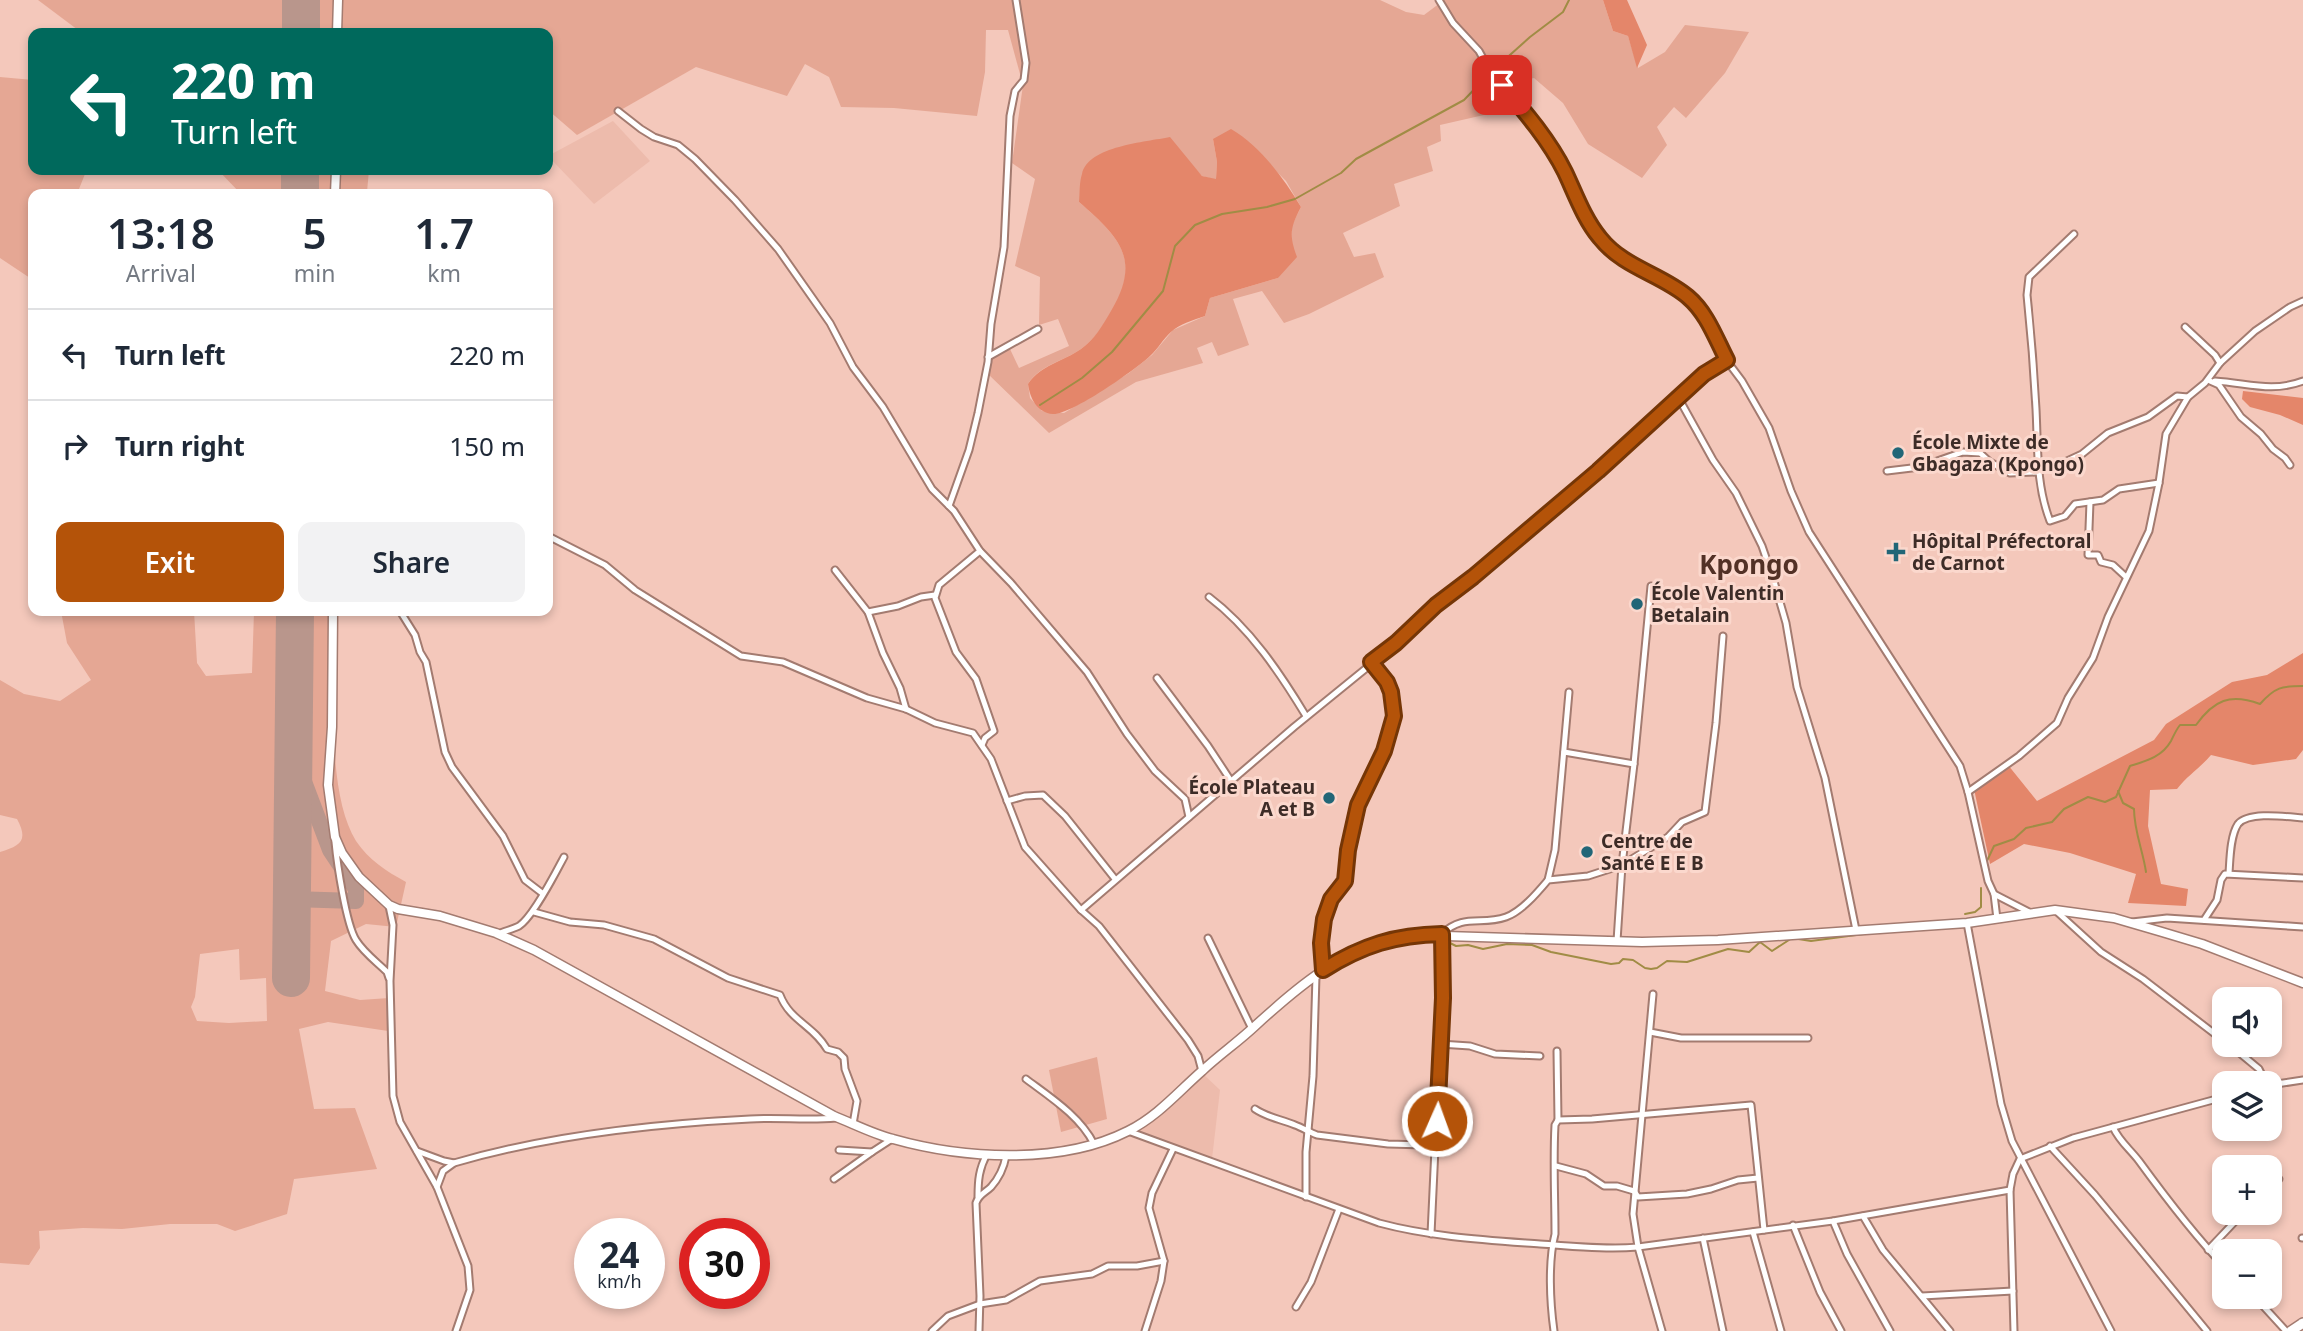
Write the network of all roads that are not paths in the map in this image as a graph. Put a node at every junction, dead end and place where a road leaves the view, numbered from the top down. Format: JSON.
{"nodes":[{"id":1,"x":338,"y":0,"type":"edge"},
{"id":2,"x":1016,"y":0,"type":"edge"},
{"id":3,"x":1439,"y":0,"type":"edge"},
{"id":4,"x":337,"y":28,"type":"edge"},
{"id":5,"x":618,"y":111,"type":"dead end"},
{"id":6,"x":2074,"y":234,"type":"dead end"},
{"id":7,"x":2303,"y":301,"type":"edge"},
{"id":8,"x":2185,"y":327,"type":"dead end"},
{"id":9,"x":1038,"y":329,"type":"dead end"},
{"id":10,"x":988,"y":357,"type":"junction"},
{"id":11,"x":1727,"y":360,"type":"junction"},
{"id":12,"x":2220,"y":363,"type":"junction"},
{"id":13,"x":2303,"y":381,"type":"edge"},
{"id":14,"x":2208,"y":382,"type":"junction"},
{"id":15,"x":1678,"y":397,"type":"junction"},
{"id":16,"x":2188,"y":397,"type":"junction"},
{"id":17,"x":2290,"y":465,"type":"dead end"},
{"id":18,"x":2037,"y":470,"type":"junction"},
{"id":19,"x":1887,"y":471,"type":"dead end"},
{"id":20,"x":2159,"y":483,"type":"junction"},
{"id":21,"x":2090,"y":502,"type":"junction"},
{"id":22,"x":949,"y":506,"type":"junction"},
{"id":23,"x":553,"y":539,"type":"edge"},
{"id":24,"x":980,"y":551,"type":"junction"},
{"id":25,"x":835,"y":570,"type":"dead end"},
{"id":26,"x":2126,"y":577,"type":"junction"},
{"id":27,"x":1651,"y":586,"type":"dead end"},
{"id":28,"x":935,"y":595,"type":"junction"},
{"id":29,"x":1209,"y":597,"type":"dead end"},
{"id":30,"x":869,"y":612,"type":"junction"},
{"id":31,"x":333,"y":616,"type":"edge"},
{"id":32,"x":403,"y":616,"type":"edge"},
{"id":33,"x":1723,"y":636,"type":"dead end"},
{"id":34,"x":1371,"y":662,"type":"junction"},
{"id":35,"x":1157,"y":678,"type":"dead end"},
{"id":36,"x":1569,"y":692,"type":"dead end"},
{"id":37,"x":906,"y":709,"type":"junction"},
{"id":38,"x":1306,"y":716,"type":"junction"},
{"id":39,"x":982,"y":745,"type":"junction"},
{"id":40,"x":1564,"y":752,"type":"junction"},
{"id":41,"x":1634,"y":764,"type":"junction"},
{"id":42,"x":1231,"y":781,"type":"junction"},
{"id":43,"x":1968,"y":792,"type":"junction"},
{"id":44,"x":1007,"y":801,"type":"junction"},
{"id":45,"x":1189,"y":817,"type":"junction"},
{"id":46,"x":2303,"y":818,"type":"edge"},
{"id":47,"x":335,"y":837,"type":"junction"},
{"id":48,"x":564,"y":857,"type":"dead end"},
{"id":49,"x":1622,"y":865,"type":"junction"},
{"id":50,"x":2229,"y":873,"type":"junction"},
{"id":51,"x":2303,"y":878,"type":"edge"},
{"id":52,"x":1115,"y":879,"type":"junction"},
{"id":53,"x":1548,"y":880,"type":"junction"},
{"id":54,"x":542,"y":893,"type":"junction"},
{"id":55,"x":1994,"y":894,"type":"junction"},
{"id":56,"x":389,"y":905,"type":"junction"},
{"id":57,"x":1081,"y":910,"type":"junction"},
{"id":58,"x":2055,"y":910,"type":"junction"},
{"id":59,"x":534,"y":912,"type":"junction"},
{"id":60,"x":2029,"y":912,"type":"junction"},
{"id":61,"x":1997,"y":919,"type":"junction"},
{"id":62,"x":2204,"y":920,"type":"junction"},
{"id":63,"x":1967,"y":923,"type":"junction"},
{"id":64,"x":2128,"y":923,"type":"junction"},
{"id":65,"x":2303,"y":927,"type":"edge"},
{"id":66,"x":1856,"y":930,"type":"junction"},
{"id":67,"x":498,"y":934,"type":"junction"},
{"id":68,"x":1208,"y":938,"type":"dead end"},
{"id":69,"x":1441,"y":938,"type":"junction"},
{"id":70,"x":1617,"y":942,"type":"junction"},
{"id":71,"x":1319,"y":972,"type":"junction"},
{"id":72,"x":390,"y":981,"type":"junction"},
{"id":73,"x":2303,"y":983,"type":"edge"},
{"id":74,"x":1653,"y":994,"type":"dead end"},
{"id":75,"x":1252,"y":1029,"type":"junction"},
{"id":76,"x":1650,"y":1032,"type":"junction"},
{"id":77,"x":2212,"y":1032,"type":"edge"},
{"id":78,"x":1808,"y":1038,"type":"dead end"},
{"id":79,"x":1440,"y":1044,"type":"junction"},
{"id":80,"x":1556,"y":1051,"type":"dead end"},
{"id":81,"x":1540,"y":1056,"type":"dead end"},
{"id":82,"x":2244,"y":1057,"type":"edge"},
{"id":83,"x":1202,"y":1071,"type":"junction"},
{"id":84,"x":2260,"y":1071,"type":"edge"},
{"id":85,"x":1026,"y":1079,"type":"dead end"},
{"id":86,"x":2303,"y":1080,"type":"edge"},
{"id":87,"x":2282,"y":1082,"type":"edge"},
{"id":88,"x":2212,"y":1100,"type":"edge"},
{"id":89,"x":1255,"y":1109,"type":"dead end"},
{"id":90,"x":1643,"y":1114,"type":"junction"},
{"id":91,"x":839,"y":1118,"type":"junction"},
{"id":92,"x":1558,"y":1120,"type":"junction"},
{"id":93,"x":853,"y":1124,"type":"junction"},
{"id":94,"x":2113,"y":1127,"type":"junction"},
{"id":95,"x":1128,"y":1131,"type":"junction"},
{"id":96,"x":1308,"y":1132,"type":"junction"},
{"id":97,"x":892,"y":1139,"type":"junction"},
{"id":98,"x":1094,"y":1143,"type":"junction"},
{"id":99,"x":1425,"y":1145,"type":"dead end"},
{"id":100,"x":2050,"y":1146,"type":"junction"},
{"id":101,"x":1173,"y":1149,"type":"junction"},
{"id":102,"x":416,"y":1150,"type":"junction"},
{"id":103,"x":839,"y":1150,"type":"dead end"},
{"id":104,"x":872,"y":1152,"type":"junction"},
{"id":105,"x":988,"y":1154,"type":"junction"},
{"id":106,"x":1006,"y":1156,"type":"junction"},
{"id":107,"x":2020,"y":1159,"type":"junction"},
{"id":108,"x":454,"y":1163,"type":"junction"},
{"id":109,"x":1556,"y":1167,"type":"junction"},
{"id":110,"x":1758,"y":1178,"type":"junction"},
{"id":111,"x":834,"y":1179,"type":"dead end"},
{"id":112,"x":437,"y":1186,"type":"junction"},
{"id":113,"x":2010,"y":1190,"type":"junction"},
{"id":114,"x":1634,"y":1191,"type":"junction"},
{"id":115,"x":1306,"y":1196,"type":"junction"},
{"id":116,"x":978,"y":1197,"type":"junction"},
{"id":117,"x":1339,"y":1209,"type":"junction"},
{"id":118,"x":1863,"y":1216,"type":"junction"},
{"id":119,"x":1833,"y":1221,"type":"junction"},
{"id":120,"x":1793,"y":1225,"type":"junction"},
{"id":121,"x":2232,"y":1225,"type":"edge"},
{"id":122,"x":1764,"y":1230,"type":"junction"},
{"id":123,"x":1754,"y":1232,"type":"junction"},
{"id":124,"x":1431,"y":1234,"type":"junction"},
{"id":125,"x":1703,"y":1238,"type":"junction"},
{"id":126,"x":1552,"y":1244,"type":"junction"},
{"id":127,"x":1638,"y":1247,"type":"junction"},
{"id":128,"x":2208,"y":1250,"type":"junction"},
{"id":129,"x":2212,"y":1254,"type":"edge"},
{"id":130,"x":1164,"y":1261,"type":"junction"},
{"id":131,"x":2013,"y":1292,"type":"junction"},
{"id":132,"x":1922,"y":1296,"type":"junction"},
{"id":133,"x":980,"y":1304,"type":"junction"},
{"id":134,"x":1296,"y":1307,"type":"dead end"},
{"id":135,"x":2267,"y":1309,"type":"edge"},
{"id":136,"x":2303,"y":1323,"type":"edge"},
{"id":137,"x":456,"y":1331,"type":"edge"},
{"id":138,"x":932,"y":1331,"type":"edge"},
{"id":139,"x":979,"y":1331,"type":"edge"},
{"id":140,"x":1145,"y":1331,"type":"edge"},
{"id":141,"x":1554,"y":1331,"type":"edge"},
{"id":142,"x":1662,"y":1331,"type":"edge"},
{"id":143,"x":1723,"y":1331,"type":"edge"},
{"id":144,"x":1782,"y":1331,"type":"edge"},
{"id":145,"x":1841,"y":1331,"type":"edge"},
{"id":146,"x":1891,"y":1331,"type":"edge"},
{"id":147,"x":1950,"y":1331,"type":"edge"},
{"id":148,"x":2014,"y":1331,"type":"edge"},
{"id":149,"x":2111,"y":1331,"type":"edge"},
{"id":150,"x":2207,"y":1331,"type":"edge"},
{"id":151,"x":2288,"y":1331,"type":"edge"}],
"edges":[{"from":1,"to":4,"type":"main road"},
{"from":2,"to":10,"type":"street"},
{"from":3,"to":11,"type":"street"},
{"from":5,"to":22,"type":"street"},
{"from":6,"to":18,"type":"street"},
{"from":7,"to":12,"type":"street"},
{"from":8,"to":12,"type":"street"},
{"from":9,"to":10,"type":"street"},
{"from":10,"to":22,"type":"street"},
{"from":11,"to":15,"type":"street"},
{"from":11,"to":43,"type":"street"},
{"from":12,"to":14,"type":"street"},
{"from":13,"to":14,"type":"street"},
{"from":14,"to":16,"type":"street"},
{"from":14,"to":17,"type":"street"},
{"from":15,"to":34,"type":"street"},
{"from":15,"to":66,"type":"street"},
{"from":16,"to":18,"type":"street"},
{"from":16,"to":20,"type":"street"},
{"from":18,"to":19,"type":"street"},
{"from":18,"to":21,"type":"street"},
{"from":20,"to":21,"type":"street"},
{"from":20,"to":26,"type":"street"},
{"from":21,"to":26,"type":"street"},
{"from":22,"to":24,"type":"street"},
{"from":23,"to":37,"type":"street"},
{"from":24,"to":28,"type":"street"},
{"from":24,"to":45,"type":"street"},
{"from":25,"to":30,"type":"street"},
{"from":26,"to":43,"type":"street"},
{"from":27,"to":41,"type":"street"},
{"from":28,"to":30,"type":"street"},
{"from":28,"to":39,"type":"street"},
{"from":29,"to":38,"type":"street"},
{"from":30,"to":37,"type":"street"},
{"from":31,"to":47,"type":"main road"},
{"from":32,"to":54,"type":"street"},
{"from":33,"to":49,"type":"street"},
{"from":34,"to":38,"type":"street"},
{"from":34,"to":71,"type":"street"},
{"from":35,"to":42,"type":"street"},
{"from":36,"to":40,"type":"street"},
{"from":37,"to":39,"type":"street"},
{"from":38,"to":42,"type":"street"},
{"from":39,"to":44,"type":"street"},
{"from":40,"to":41,"type":"street"},
{"from":40,"to":53,"type":"street"},
{"from":41,"to":49,"type":"street"},
{"from":42,"to":45,"type":"street"},
{"from":43,"to":55,"type":"street"},
{"from":44,"to":52,"type":"street"},
{"from":44,"to":57,"type":"street"},
{"from":45,"to":52,"type":"street"},
{"from":46,"to":50,"type":"street"},
{"from":47,"to":56,"type":"main road"},
{"from":47,"to":72,"type":"street"},
{"from":48,"to":54,"type":"street"},
{"from":49,"to":53,"type":"street"},
{"from":49,"to":70,"type":"street"},
{"from":50,"to":51,"type":"street"},
{"from":50,"to":62,"type":"street"},
{"from":52,"to":57,"type":"street"},
{"from":53,"to":69,"type":"street"},
{"from":54,"to":59,"type":"street"},
{"from":55,"to":60,"type":"street"},
{"from":55,"to":61,"type":"street"},
{"from":56,"to":67,"type":"main road"},
{"from":56,"to":72,"type":"street"},
{"from":57,"to":83,"type":"street"},
{"from":58,"to":60,"type":"main road"},
{"from":58,"to":64,"type":"main road"},
{"from":58,"to":77,"type":"street"},
{"from":59,"to":67,"type":"street"},
{"from":59,"to":93,"type":"street"},
{"from":60,"to":61,"type":"main road"},
{"from":61,"to":63,"type":"main road"},
{"from":62,"to":64,"type":"street"},
{"from":62,"to":65,"type":"street"},
{"from":63,"to":66,"type":"main road"},
{"from":63,"to":107,"type":"street"},
{"from":64,"to":73,"type":"main road"},
{"from":66,"to":70,"type":"main road"},
{"from":67,"to":91,"type":"main road"},
{"from":68,"to":75,"type":"street"},
{"from":69,"to":70,"type":"main road"},
{"from":69,"to":71,"type":"main road"},
{"from":69,"to":79,"type":"street"},
{"from":71,"to":75,"type":"main road"},
{"from":71,"to":96,"type":"street"},
{"from":72,"to":102,"type":"street"},
{"from":74,"to":76,"type":"street"},
{"from":75,"to":83,"type":"main road"},
{"from":76,"to":78,"type":"street"},
{"from":76,"to":90,"type":"street"},
{"from":79,"to":81,"type":"street"},
{"from":79,"to":124,"type":"street"},
{"from":80,"to":92,"type":"street"},
{"from":82,"to":84,"type":"street"},
{"from":83,"to":95,"type":"main road"},
{"from":85,"to":98,"type":"street"},
{"from":86,"to":87,"type":"street"},
{"from":88,"to":94,"type":"street"},
{"from":89,"to":96,"type":"street"},
{"from":90,"to":92,"type":"street"},
{"from":90,"to":110,"type":"street"},
{"from":90,"to":114,"type":"street"},
{"from":91,"to":93,"type":"main road"},
{"from":91,"to":108,"type":"street"},
{"from":92,"to":109,"type":"street"},
{"from":93,"to":97,"type":"main road"},
{"from":94,"to":100,"type":"street"},
{"from":94,"to":128,"type":"street"},
{"from":95,"to":98,"type":"main road"},
{"from":95,"to":101,"type":"street"},
{"from":96,"to":99,"type":"street"},
{"from":96,"to":115,"type":"street"},
{"from":97,"to":104,"type":"street"},
{"from":97,"to":105,"type":"main road"},
{"from":98,"to":106,"type":"main road"},
{"from":100,"to":107,"type":"street"},
{"from":100,"to":150,"type":"street"},
{"from":101,"to":115,"type":"street"},
{"from":101,"to":130,"type":"street"},
{"from":102,"to":108,"type":"street"},
{"from":102,"to":112,"type":"street"},
{"from":103,"to":104,"type":"street"},
{"from":104,"to":111,"type":"street"},
{"from":105,"to":106,"type":"main road"},
{"from":105,"to":116,"type":"street"},
{"from":106,"to":116,"type":"street"},
{"from":107,"to":113,"type":"street"},
{"from":107,"to":149,"type":"street"},
{"from":108,"to":112,"type":"street"},
{"from":109,"to":114,"type":"street"},
{"from":109,"to":126,"type":"street"},
{"from":110,"to":114,"type":"street"},
{"from":110,"to":122,"type":"street"},
{"from":112,"to":137,"type":"street"},
{"from":113,"to":118,"type":"street"},
{"from":113,"to":131,"type":"street"},
{"from":114,"to":127,"type":"street"},
{"from":115,"to":117,"type":"street"},
{"from":116,"to":133,"type":"street"},
{"from":117,"to":124,"type":"street"},
{"from":117,"to":134,"type":"street"},
{"from":118,"to":119,"type":"street"},
{"from":118,"to":132,"type":"street"},
{"from":119,"to":120,"type":"street"},
{"from":119,"to":146,"type":"street"},
{"from":120,"to":122,"type":"street"},
{"from":120,"to":145,"type":"street"},
{"from":121,"to":128,"type":"street"},
{"from":122,"to":123,"type":"street"},
{"from":123,"to":125,"type":"street"},
{"from":123,"to":144,"type":"street"},
{"from":124,"to":126,"type":"street"},
{"from":125,"to":127,"type":"street"},
{"from":125,"to":143,"type":"street"},
{"from":126,"to":127,"type":"street"},
{"from":126,"to":141,"type":"street"},
{"from":127,"to":142,"type":"street"},
{"from":128,"to":129,"type":"street"},
{"from":130,"to":133,"type":"street"},
{"from":130,"to":140,"type":"street"},
{"from":131,"to":132,"type":"street"},
{"from":131,"to":148,"type":"street"},
{"from":132,"to":147,"type":"street"},
{"from":133,"to":138,"type":"street"},
{"from":133,"to":139,"type":"street"},
{"from":135,"to":151,"type":"street"},
{"from":136,"to":151,"type":"main road"}]}
